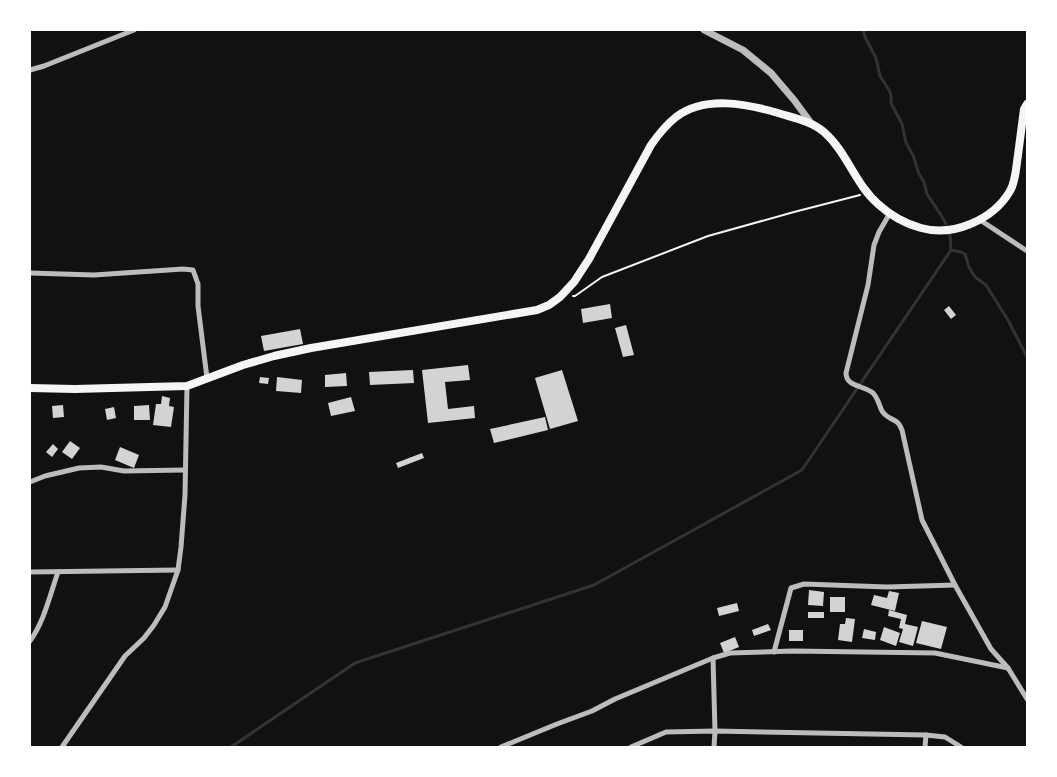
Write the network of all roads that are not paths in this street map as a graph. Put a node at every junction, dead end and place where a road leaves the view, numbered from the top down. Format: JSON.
{"nodes":[{"id":1,"x":134,"y":30,"type":"edge"},
{"id":2,"x":704,"y":30,"type":"edge"},
{"id":3,"x":30,"y":70,"type":"edge"},
{"id":4,"x":1027,"y":104,"type":"edge"},
{"id":5,"x":811,"y":123,"type":"junction"},
{"id":6,"x":890,"y":213,"type":"junction"},
{"id":7,"x":980,"y":220,"type":"junction"},
{"id":8,"x":1027,"y":251,"type":"edge"},
{"id":9,"x":30,"y":273,"type":"edge"},
{"id":10,"x":207,"y":378,"type":"junction"},
{"id":11,"x":187,"y":386,"type":"junction"},
{"id":12,"x":30,"y":388,"type":"edge"},
{"id":13,"x":184,"y":470,"type":"junction"},
{"id":14,"x":30,"y":482,"type":"edge"},
{"id":15,"x":178,"y":570,"type":"junction"},
{"id":16,"x":30,"y":572,"type":"edge"},
{"id":17,"x":58,"y":572,"type":"junction"},
{"id":18,"x":955,"y":585,"type":"junction"},
{"id":19,"x":30,"y":641,"type":"edge"},
{"id":20,"x":774,"y":652,"type":"junction"},
{"id":21,"x":712,"y":658,"type":"junction"},
{"id":22,"x":1008,"y":668,"type":"junction"},
{"id":23,"x":1027,"y":698,"type":"edge"},
{"id":24,"x":715,"y":731,"type":"junction"},
{"id":25,"x":926,"y":734,"type":"junction"},
{"id":26,"x":62,"y":747,"type":"edge"},
{"id":27,"x":501,"y":747,"type":"edge"},
{"id":28,"x":631,"y":747,"type":"edge"},
{"id":29,"x":714,"y":747,"type":"edge"},
{"id":30,"x":925,"y":747,"type":"edge"},
{"id":31,"x":961,"y":747,"type":"edge"}],
"edges":[{"from":1,"to":3,"type":"street"},
{"from":2,"to":5,"type":"street"},
{"from":4,"to":7,"type":"main road"},
{"from":5,"to":6,"type":"main road"},
{"from":5,"to":10,"type":"main road"},
{"from":6,"to":7,"type":"main road"},
{"from":6,"to":18,"type":"street"},
{"from":7,"to":8,"type":"street"},
{"from":9,"to":10,"type":"street"},
{"from":10,"to":11,"type":"main road"},
{"from":11,"to":12,"type":"main road"},
{"from":11,"to":13,"type":"street"},
{"from":13,"to":14,"type":"street"},
{"from":13,"to":15,"type":"street"},
{"from":15,"to":17,"type":"street"},
{"from":15,"to":26,"type":"street"},
{"from":16,"to":17,"type":"street"},
{"from":17,"to":19,"type":"street"},
{"from":18,"to":20,"type":"street"},
{"from":18,"to":22,"type":"street"},
{"from":20,"to":21,"type":"street"},
{"from":20,"to":22,"type":"street"},
{"from":21,"to":24,"type":"street"},
{"from":21,"to":27,"type":"street"},
{"from":22,"to":23,"type":"street"},
{"from":24,"to":25,"type":"street"},
{"from":24,"to":28,"type":"street"},
{"from":24,"to":29,"type":"street"},
{"from":25,"to":30,"type":"street"},
{"from":25,"to":31,"type":"street"}]}
